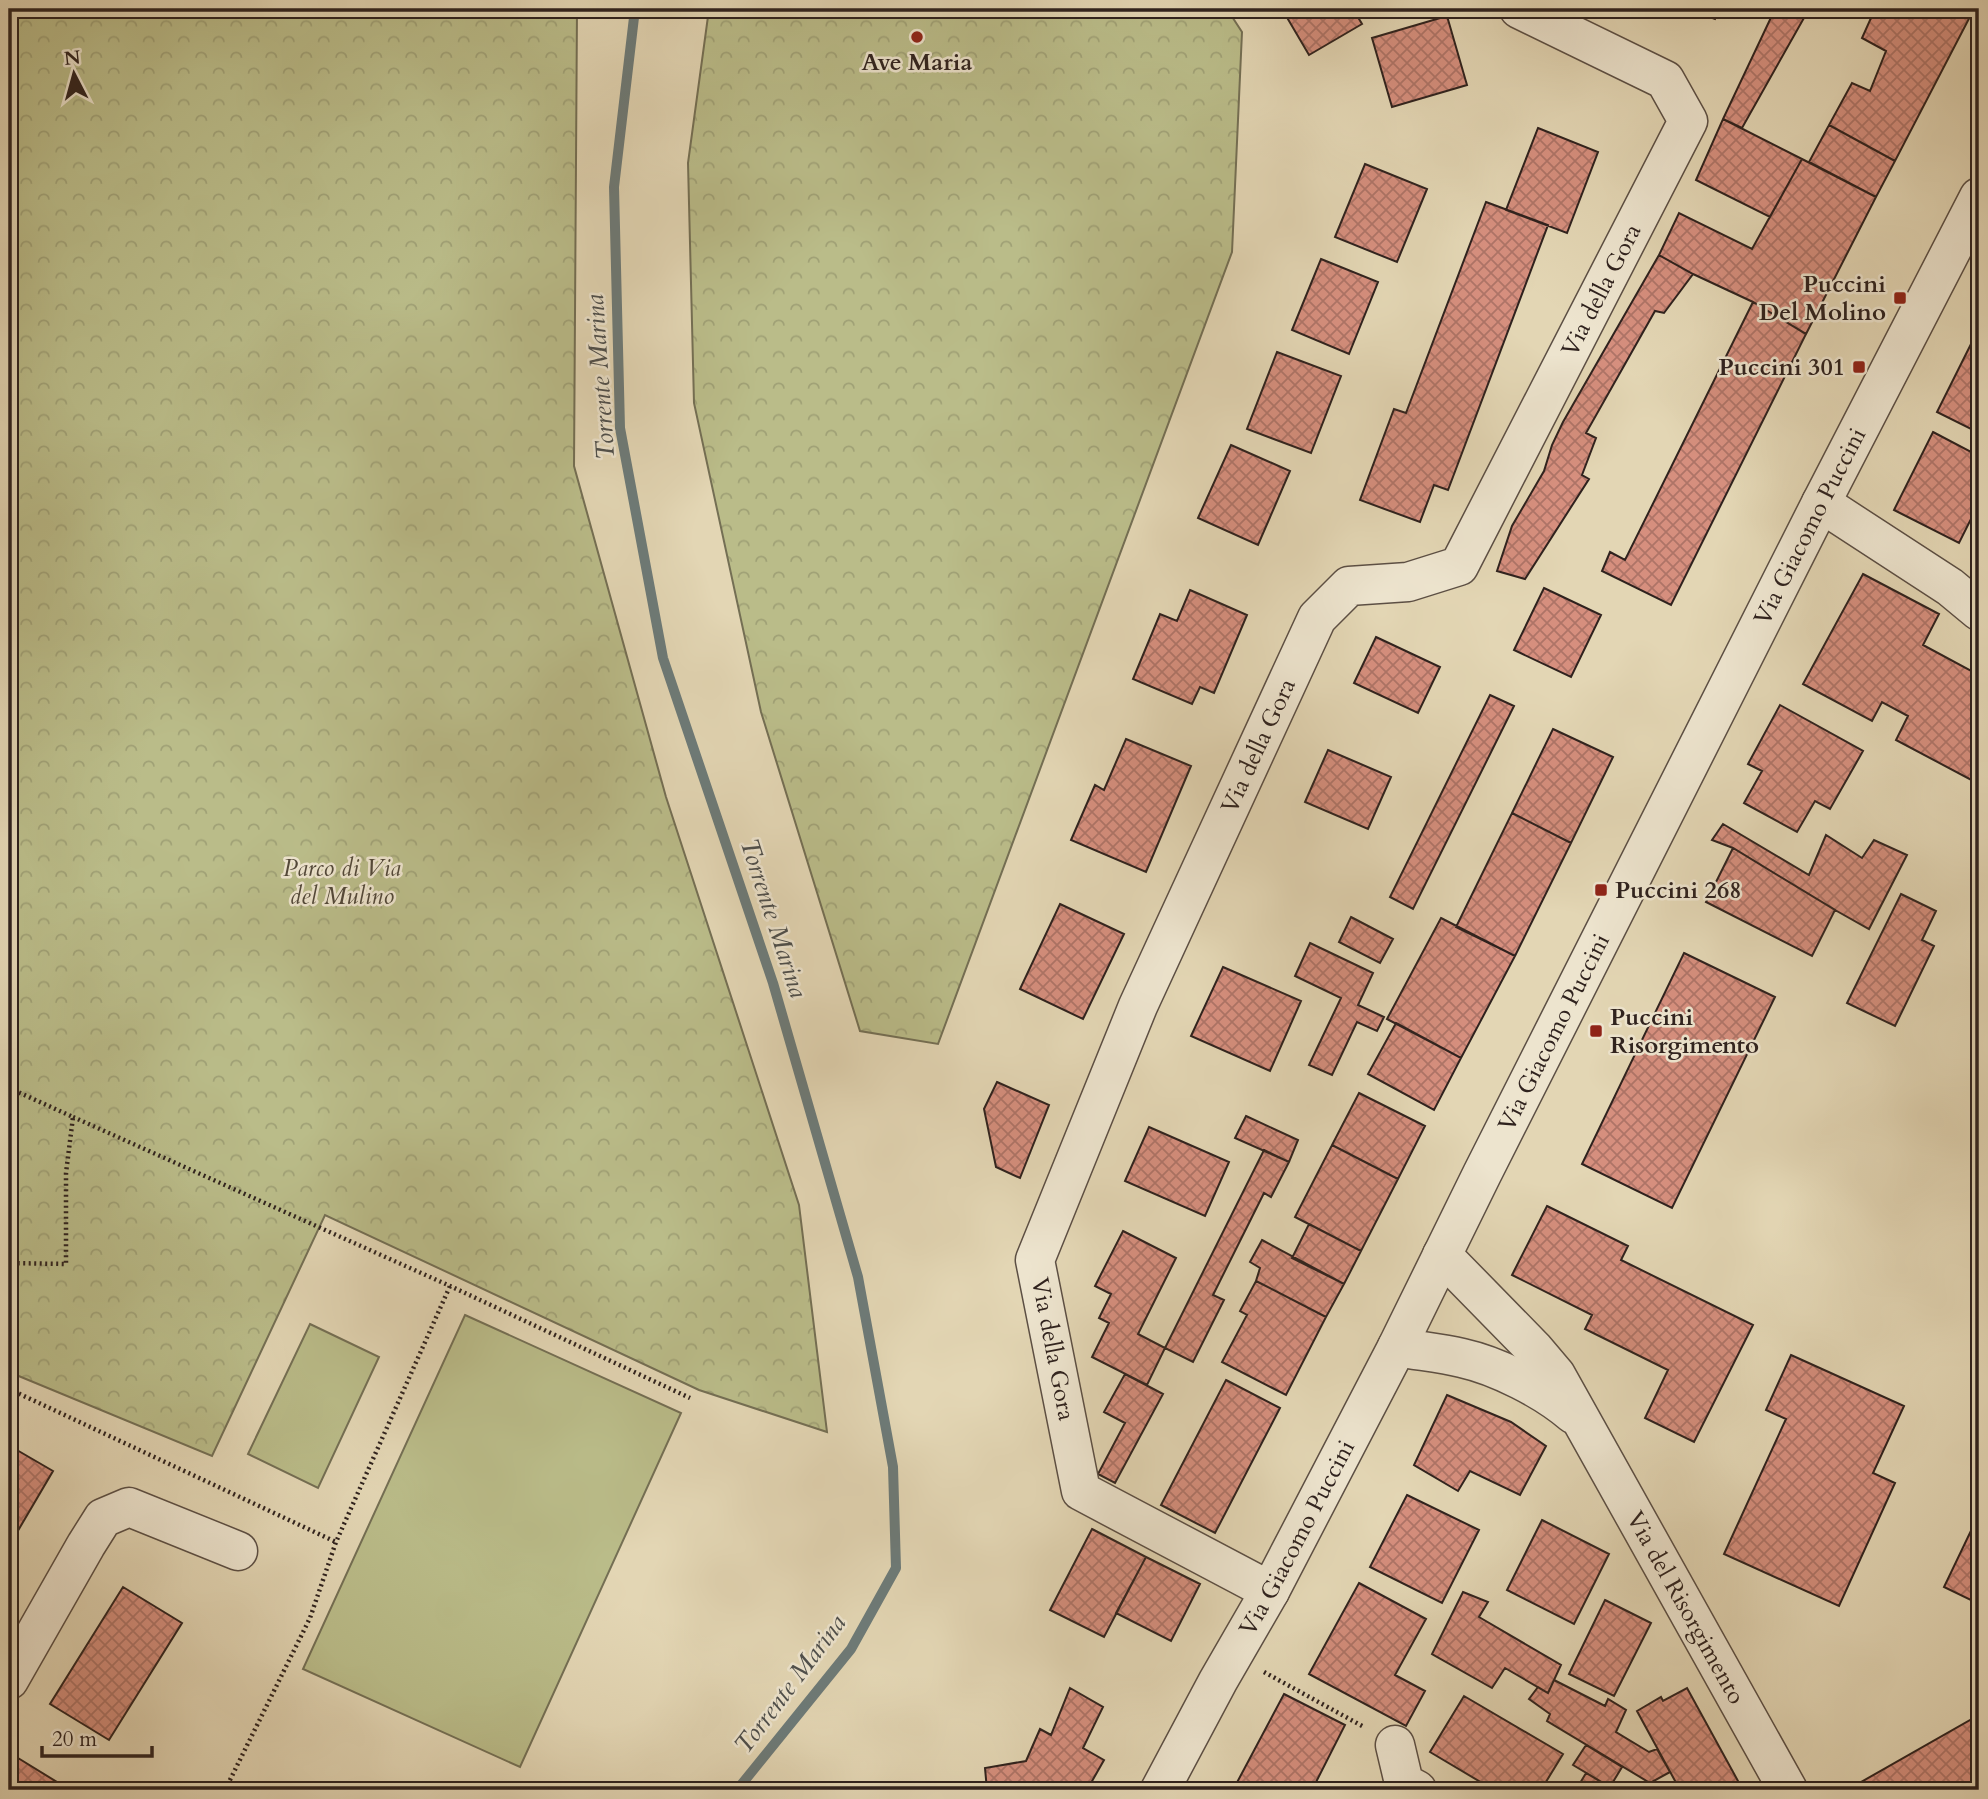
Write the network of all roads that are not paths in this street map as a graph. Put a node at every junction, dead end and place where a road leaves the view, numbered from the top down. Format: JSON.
{"nodes":[{"id":1,"x":1519,"y":9,"type":"edge"},
{"id":2,"x":1979,"y":197,"type":"edge"},
{"id":3,"x":1821,"y":503,"type":"junction"},
{"id":4,"x":1979,"y":611,"type":"edge"},
{"id":5,"x":1442,"y":1255,"type":"junction"},
{"id":6,"x":1398,"y":1347,"type":"junction"},
{"id":7,"x":1585,"y":1424,"type":"junction"},
{"id":8,"x":238,"y":1551,"type":"dead end"},
{"id":9,"x":1270,"y":1591,"type":"junction"},
{"id":10,"x":9,"y":1680,"type":"edge"},
{"id":11,"x":1395,"y":1745,"type":"road end"},
{"id":12,"x":1160,"y":1790,"type":"edge"},
{"id":13,"x":1417,"y":1790,"type":"edge"},
{"id":14,"x":1788,"y":1790,"type":"edge"}],
"edges":[{"from":1,"to":9,"type":"street","name":"Via della Gora"},
{"from":2,"to":3,"type":"street","name":"Via Giacomo Puccini"},
{"from":3,"to":4,"type":"street"},
{"from":3,"to":5,"type":"street","name":"Via Giacomo Puccini"},
{"from":5,"to":6,"type":"street","name":"Via Giacomo Puccini"},
{"from":5,"to":7,"type":"street","name":"Via del Risorgimento"},
{"from":6,"to":7,"type":"street","name":"Via del Risorgimento"},
{"from":6,"to":9,"type":"street","name":"Via Giacomo Puccini"},
{"from":7,"to":14,"type":"street","name":"Via del Risorgimento"},
{"from":8,"to":10,"type":"street"},
{"from":9,"to":12,"type":"street","name":"Via Giacomo Puccini"},
{"from":11,"to":13,"type":"street"}]}
